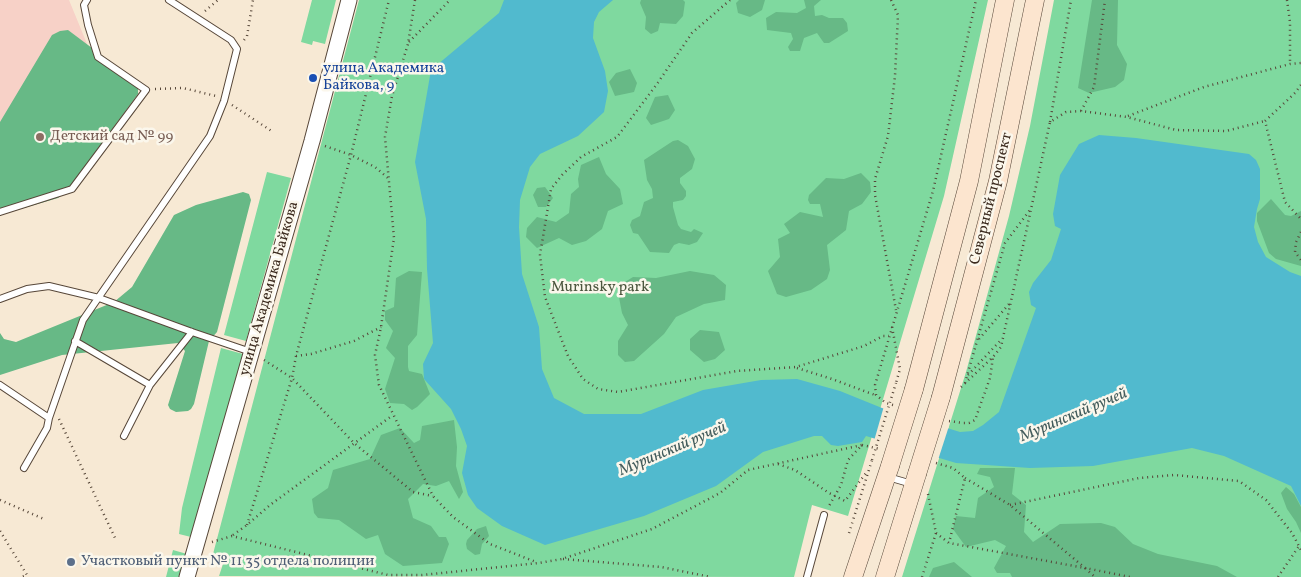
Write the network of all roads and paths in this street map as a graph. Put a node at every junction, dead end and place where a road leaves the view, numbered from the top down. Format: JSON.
{"nodes":[{"id":1,"x":87,"y":0,"type":"edge"},
{"id":2,"x":169,"y":0,"type":"edge"},
{"id":3,"x":218,"y":0,"type":"edge"},
{"id":4,"x":253,"y":0,"type":"edge"},
{"id":5,"x":349,"y":0,"type":"edge"},
{"id":6,"x":389,"y":0,"type":"edge"},
{"id":7,"x":415,"y":0,"type":"edge"},
{"id":8,"x":450,"y":0,"type":"edge"},
{"id":9,"x":730,"y":0,"type":"edge"},
{"id":10,"x":891,"y":0,"type":"edge"},
{"id":11,"x":976,"y":0,"type":"edge"},
{"id":12,"x":1005,"y":0,"type":"edge"},
{"id":13,"x":1035,"y":0,"type":"edge"},
{"id":14,"x":1071,"y":0,"type":"edge"},
{"id":15,"x":1105,"y":0,"type":"edge"},
{"id":16,"x":1287,"y":0,"type":"edge"},
{"id":17,"x":196,"y":18,"type":"junction"},
{"id":18,"x":408,"y":44,"type":"junction"},
{"id":19,"x":237,"y":49,"type":"junction"},
{"id":20,"x":1301,"y":63,"type":"edge"},
{"id":21,"x":1290,"y":64,"type":"junction"},
{"id":22,"x":1301,"y":85,"type":"edge"},
{"id":23,"x":1081,"y":111,"type":"junction"},
{"id":24,"x":1127,"y":117,"type":"junction"},
{"id":25,"x":1265,"y":121,"type":"junction"},
{"id":26,"x":1050,"y":122,"type":"junction"},
{"id":27,"x":312,"y":141,"type":"junction"},
{"id":28,"x":351,"y":154,"type":"junction"},
{"id":29,"x":388,"y":178,"type":"junction"},
{"id":30,"x":1031,"y":209,"type":"junction"},
{"id":31,"x":0,"y":212,"type":"edge"},
{"id":32,"x":1301,"y":220,"type":"edge"},
{"id":33,"x":1301,"y":232,"type":"edge"},
{"id":34,"x":1301,"y":260,"type":"edge"},
{"id":35,"x":99,"y":298,"type":"junction"},
{"id":36,"x":0,"y":299,"type":"edge"},
{"id":37,"x":1010,"y":302,"type":"junction"},
{"id":38,"x":896,"y":312,"type":"junction"},
{"id":39,"x":381,"y":327,"type":"junction"},
{"id":40,"x":192,"y":332,"type":"junction"},
{"id":41,"x":889,"y":336,"type":"dead end"},
{"id":42,"x":978,"y":340,"type":"junction"},
{"id":43,"x":1002,"y":340,"type":"junction"},
{"id":44,"x":75,"y":341,"type":"junction"},
{"id":45,"x":252,"y":352,"type":"junction"},
{"id":46,"x":296,"y":356,"type":"junction"},
{"id":47,"x":796,"y":368,"type":"junction"},
{"id":48,"x":967,"y":376,"type":"junction"},
{"id":49,"x":292,"y":378,"type":"junction"},
{"id":50,"x":970,"y":380,"type":"dead end"},
{"id":51,"x":964,"y":384,"type":"dead end"},
{"id":52,"x":0,"y":385,"type":"edge"},
{"id":53,"x":150,"y":385,"type":"junction"},
{"id":54,"x":876,"y":395,"type":"dead end"},
{"id":55,"x":53,"y":405,"type":"junction"},
{"id":56,"x":393,"y":415,"type":"junction"},
{"id":57,"x":49,"y":418,"type":"junction"},
{"id":58,"x":124,"y":436,"type":"dead end"},
{"id":59,"x":354,"y":443,"type":"junction"},
{"id":60,"x":778,"y":464,"type":"junction"},
{"id":61,"x":24,"y":468,"type":"dead end"},
{"id":62,"x":869,"y":469,"type":"junction"},
{"id":63,"x":888,"y":471,"type":"junction"},
{"id":64,"x":964,"y":478,"type":"dead end"},
{"id":65,"x":919,"y":482,"type":"junction"},
{"id":66,"x":433,"y":496,"type":"junction"},
{"id":67,"x":835,"y":496,"type":"junction"},
{"id":68,"x":0,"y":500,"type":"edge"},
{"id":69,"x":1010,"y":505,"type":"junction"},
{"id":70,"x":824,"y":515,"type":"dead end"},
{"id":71,"x":44,"y":519,"type":"dead end"},
{"id":72,"x":247,"y":525,"type":"junction"},
{"id":73,"x":0,"y":531,"type":"edge"},
{"id":74,"x":936,"y":533,"type":"junction"},
{"id":75,"x":232,"y":536,"type":"junction"},
{"id":76,"x":115,"y":538,"type":"dead end"},
{"id":77,"x":847,"y":541,"type":"dead end"},
{"id":78,"x":196,"y":546,"type":"junction"},
{"id":79,"x":1299,"y":546,"type":"junction"},
{"id":80,"x":1301,"y":550,"type":"edge"},
{"id":81,"x":562,"y":559,"type":"junction"},
{"id":82,"x":539,"y":563,"type":"junction"},
{"id":83,"x":1085,"y":568,"type":"junction"},
{"id":84,"x":21,"y":577,"type":"edge"},
{"id":85,"x":187,"y":577,"type":"edge"},
{"id":86,"x":711,"y":577,"type":"edge"},
{"id":87,"x":806,"y":577,"type":"edge"},
{"id":88,"x":854,"y":577,"type":"edge"},
{"id":89,"x":885,"y":577,"type":"edge"},
{"id":90,"x":922,"y":577,"type":"edge"},
{"id":91,"x":1095,"y":577,"type":"edge"},
{"id":92,"x":1130,"y":577,"type":"edge"},
{"id":93,"x":1278,"y":577,"type":"edge"}],
"edges":[{"from":1,"to":31,"type":"lane"},
{"from":2,"to":17,"type":"lane"},
{"from":3,"to":17,"type":"path"},
{"from":4,"to":19,"type":"path"},
{"from":5,"to":27,"type":"street","name":"улица Академика Байкова"},
{"from":6,"to":28,"type":"path"},
{"from":7,"to":18,"type":"path"},
{"from":8,"to":18,"type":"path"},
{"from":9,"to":47,"type":"path"},
{"from":10,"to":38,"type":"path"},
{"from":11,"to":38,"type":"path"},
{"from":12,"to":63,"type":"main road","name":"Северный проспект","bridge":true},
{"from":13,"to":65,"type":"main road","name":"Северный проспект","bridge":true},
{"from":14,"to":26,"type":"path"},
{"from":15,"to":23,"type":"path"},
{"from":16,"to":21,"type":"path"},
{"from":17,"to":19,"type":"lane"},
{"from":18,"to":29,"type":"path"},
{"from":19,"to":35,"type":"lane"},
{"from":20,"to":21,"type":"path"},
{"from":21,"to":24,"type":"path"},
{"from":22,"to":25,"type":"path"},
{"from":23,"to":24,"type":"path"},
{"from":23,"to":26,"type":"path"},
{"from":24,"to":25,"type":"path"},
{"from":25,"to":32,"type":"path"},
{"from":26,"to":30,"type":"path"},
{"from":27,"to":28,"type":"path"},
{"from":27,"to":45,"type":"street","name":"улица Академика Байкова"},
{"from":28,"to":29,"type":"path"},
{"from":28,"to":46,"type":"path"},
{"from":29,"to":39,"type":"path"},
{"from":30,"to":37,"type":"path"},
{"from":30,"to":42,"type":"path"},
{"from":33,"to":34,"type":"path"},
{"from":35,"to":36,"type":"lane"},
{"from":35,"to":40,"type":"lane"},
{"from":35,"to":44,"type":"lane"},
{"from":37,"to":42,"type":"path"},
{"from":37,"to":43,"type":"path"},
{"from":38,"to":62,"type":"path","bridge":true},
{"from":39,"to":46,"type":"path"},
{"from":39,"to":56,"type":"path"},
{"from":40,"to":45,"type":"lane"},
{"from":40,"to":53,"type":"lane"},
{"from":41,"to":47,"type":"path"},
{"from":42,"to":48,"type":"path"},
{"from":43,"to":48,"type":"path"},
{"from":43,"to":50,"type":"path"},
{"from":44,"to":53,"type":"lane"},
{"from":44,"to":55,"type":"lane"},
{"from":45,"to":49,"type":"path"},
{"from":45,"to":78,"type":"street","name":"улица Академика Байкова"},
{"from":46,"to":49,"type":"path"},
{"from":47,"to":54,"type":"path"},
{"from":48,"to":51,"type":"path"},
{"from":49,"to":59,"type":"path"},
{"from":49,"to":72,"type":"path"},
{"from":52,"to":57,"type":"lane"},
{"from":53,"to":58,"type":"lane"},
{"from":55,"to":57,"type":"lane"},
{"from":55,"to":76,"type":"path"},
{"from":56,"to":59,"type":"path"},
{"from":56,"to":66,"type":"path"},
{"from":57,"to":61,"type":"lane"},
{"from":59,"to":66,"type":"path"},
{"from":59,"to":72,"type":"path"},
{"from":60,"to":67,"type":"path"},
{"from":60,"to":67,"type":"path"},
{"from":60,"to":81,"type":"path"},
{"from":62,"to":67,"type":"path"},
{"from":62,"to":77,"type":"path"},
{"from":63,"to":65,"type":"lane"},
{"from":63,"to":88,"type":"main road"},
{"from":64,"to":69,"type":"path"},
{"from":65,"to":74,"type":"path"},
{"from":65,"to":89,"type":"main road"},
{"from":66,"to":82,"type":"path"},
{"from":68,"to":71,"type":"path"},
{"from":69,"to":79,"type":"path"},
{"from":69,"to":83,"type":"path"},
{"from":70,"to":87,"type":"lane"},
{"from":72,"to":75,"type":"path"},
{"from":73,"to":84,"type":"path"},
{"from":74,"to":83,"type":"path"},
{"from":74,"to":90,"type":"path"},
{"from":75,"to":78,"type":"path"},
{"from":75,"to":82,"type":"path"},
{"from":78,"to":85,"type":"street","name":"улица Академика Байкова"},
{"from":79,"to":80,"type":"path"},
{"from":79,"to":93,"type":"path"},
{"from":81,"to":82,"type":"path"},
{"from":81,"to":86,"type":"path"},
{"from":83,"to":91,"type":"path"},
{"from":83,"to":92,"type":"path"}]}
